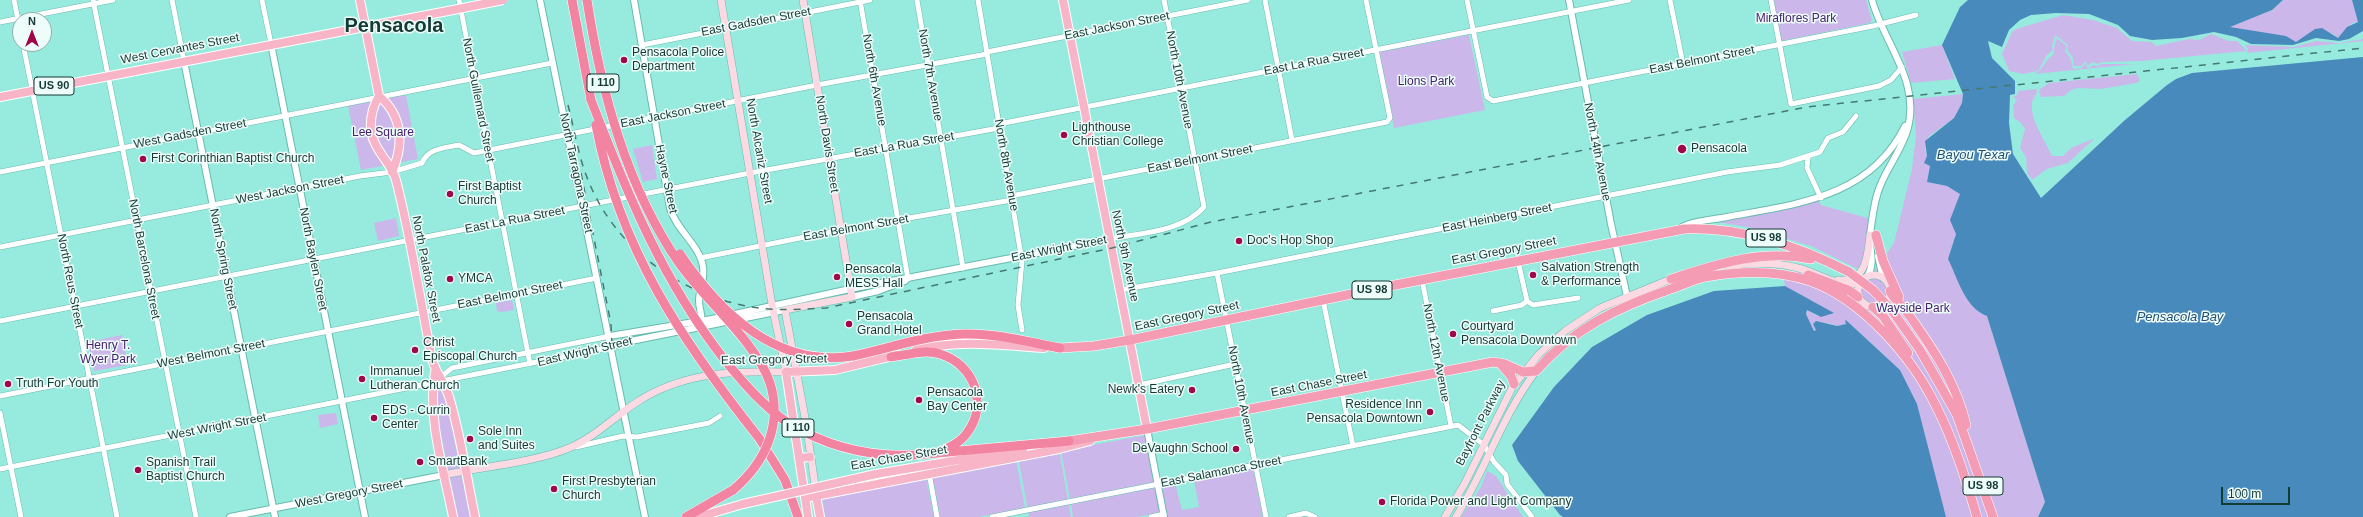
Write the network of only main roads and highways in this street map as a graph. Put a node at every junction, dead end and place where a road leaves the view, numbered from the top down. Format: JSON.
{"nodes":[{"id":1,"x":360,"y":0,"type":"edge"},
{"id":2,"x":503,"y":0,"type":"edge"},
{"id":3,"x":572,"y":0,"type":"edge"},
{"id":4,"x":587,"y":0,"type":"edge"},
{"id":5,"x":721,"y":0,"type":"edge"},
{"id":6,"x":803,"y":0,"type":"edge"},
{"id":7,"x":1063,"y":0,"type":"edge"},
{"id":8,"x":366,"y":27,"type":"junction"},
{"id":9,"x":379,"y":96,"type":"junction"},
{"id":10,"x":0,"y":97,"type":"edge"},
{"id":11,"x":592,"y":100,"type":"junction"},
{"id":12,"x":629,"y":164,"type":"junction"},
{"id":13,"x":392,"y":172,"type":"junction"},
{"id":14,"x":1873,"y":235,"type":"joint"},
{"id":15,"x":1832,"y":263,"type":"junction"},
{"id":16,"x":1724,"y":274,"type":"junction"},
{"id":17,"x":1819,"y":274,"type":"junction"},
{"id":18,"x":1671,"y":279,"type":"junction"},
{"id":19,"x":1860,"y":282,"type":"junction"},
{"id":20,"x":1890,"y":291,"type":"junction"},
{"id":21,"x":852,"y":297,"type":"joint"},
{"id":22,"x":1858,"y":297,"type":"junction"},
{"id":23,"x":1628,"y":300,"type":"junction"},
{"id":24,"x":1873,"y":307,"type":"junction"},
{"id":25,"x":1907,"y":312,"type":"junction"},
{"id":26,"x":1130,"y":340,"type":"junction"},
{"id":27,"x":1060,"y":348,"type":"junction"},
{"id":28,"x":891,"y":357,"type":"junction"},
{"id":29,"x":1500,"y":362,"type":"junction"},
{"id":30,"x":1536,"y":371,"type":"junction"},
{"id":31,"x":786,"y":372,"type":"junction"},
{"id":32,"x":797,"y":372,"type":"junction"},
{"id":33,"x":1523,"y":372,"type":"junction"},
{"id":34,"x":438,"y":379,"type":"junction"},
{"id":35,"x":1514,"y":384,"type":"junction"},
{"id":36,"x":1928,"y":392,"type":"junction"},
{"id":37,"x":1147,"y":430,"type":"junction"},
{"id":38,"x":1106,"y":437,"type":"junction"},
{"id":39,"x":1069,"y":441,"type":"junction"},
{"id":40,"x":937,"y":453,"type":"junction"},
{"id":41,"x":1972,"y":456,"type":"junction"},
{"id":42,"x":810,"y":457,"type":"junction"},
{"id":43,"x":799,"y":458,"type":"junction"},
{"id":44,"x":465,"y":471,"type":"junction"},
{"id":45,"x":444,"y":475,"type":"junction"},
{"id":46,"x":816,"y":496,"type":"junction"},
{"id":47,"x":805,"y":498,"type":"junction"},
{"id":48,"x":1975,"y":513,"type":"edge"},
{"id":49,"x":453,"y":517,"type":"edge"},
{"id":50,"x":475,"y":517,"type":"edge"},
{"id":51,"x":686,"y":517,"type":"edge"},
{"id":52,"x":698,"y":517,"type":"edge"},
{"id":53,"x":798,"y":517,"type":"edge"},
{"id":54,"x":808,"y":517,"type":"edge"},
{"id":55,"x":820,"y":517,"type":"edge"},
{"id":56,"x":1445,"y":517,"type":"edge"},
{"id":57,"x":1456,"y":517,"type":"edge"},
{"id":58,"x":1993,"y":517,"type":"edge"}],
"edges":[{"from":1,"to":8,"type":"main road","name":"North Palafox Street"},
{"from":2,"to":8,"type":"main road","number":"US 90","bridge":true},
{"from":3,"to":11,"type":"highway","number":"I 110"},
{"from":4,"to":12,"type":"highway","number":"I 110","bridge":true},
{"from":5,"to":31,"type":"main road","name":"North Alcaniz Street"},
{"from":6,"to":21,"type":"main road","name":"North Davis Street"},
{"from":7,"to":26,"type":"main road","name":"North 9th Avenue"},
{"from":8,"to":9,"type":"main road","name":"North Palafox Street"},
{"from":8,"to":10,"type":"main road","name":"West Cervantes Street","number":"US 90"},
{"from":9,"to":13,"type":"main road","name":"North Palafox Street"},
{"from":9,"to":13,"type":"main road","name":"North Palafox Street"},
{"from":11,"to":40,"type":"highway","number":"I 110","bridge":true},
{"from":11,"to":53,"type":"highway","bridge":true},
{"from":12,"to":27,"type":"highway","bridge":true},
{"from":12,"to":51,"type":"highway","bridge":true},
{"from":13,"to":34,"type":"main road","name":"North Palafox Street"},
{"from":14,"to":17,"type":"main road"},
{"from":14,"to":25,"type":"highway"},
{"from":15,"to":18,"type":"highway"},
{"from":15,"to":26,"type":"highway","name":"East Gregory Street","number":"US 98"},
{"from":15,"to":41,"type":"highway","number":"US 98","bridge":true},
{"from":16,"to":22,"type":"highway"},
{"from":16,"to":23,"type":"highway","name":"Bayfront Parkway","number":"US 98"},
{"from":16,"to":36,"type":"highway","number":"US 98"},
{"from":17,"to":18,"type":"main road","name":"Bayfront Parkway"},
{"from":17,"to":19,"type":"main road","name":"Bayfront Parkway"},
{"from":18,"to":23,"type":"main road","name":"Bayfront Parkway"},
{"from":19,"to":20,"type":"main road"},
{"from":19,"to":22,"type":"main road"},
{"from":20,"to":24,"type":"main road"},
{"from":20,"to":25,"type":"highway"},
{"from":21,"to":32,"type":"main road","name":"East Wright Street"},
{"from":22,"to":24,"type":"main road"},
{"from":23,"to":30,"type":"highway","name":"Bayfront Parkway","number":"US 98"},
{"from":23,"to":33,"type":"main road","name":"Bayfront Parkway"},
{"from":24,"to":36,"type":"highway"},
{"from":25,"to":41,"type":"highway"},
{"from":26,"to":27,"type":"highway","name":"East Gregory Street"},
{"from":26,"to":37,"type":"main road","name":"North 9th Avenue"},
{"from":27,"to":28,"type":"main road","name":"East Gregory Street"},
{"from":28,"to":32,"type":"main road","name":"East Gregory Street"},
{"from":28,"to":40,"type":"highway"},
{"from":29,"to":33,"type":"highway"},
{"from":29,"to":35,"type":"highway"},
{"from":29,"to":37,"type":"highway","name":"East Chase Street"},
{"from":30,"to":33,"type":"highway"},
{"from":30,"to":57,"type":"main road","name":"Bayfront Parkway"},
{"from":31,"to":32,"type":"main road","name":"East Gregory Street"},
{"from":31,"to":43,"type":"main road","name":"North Alcaniz Street"},
{"from":31,"to":44,"type":"main road","name":"East Gregory Street"},
{"from":32,"to":42,"type":"main road"},
{"from":33,"to":35,"type":"main road","name":"Bayfront Parkway"},
{"from":34,"to":44,"type":"main road","name":"North Palafox Street"},
{"from":34,"to":45,"type":"main road","name":"North Palafox Street"},
{"from":35,"to":56,"type":"main road","name":"Bayfront Parkway"},
{"from":36,"to":48,"type":"highway","number":"US 98"},
{"from":37,"to":38,"type":"highway","name":"East Chase Street"},
{"from":38,"to":39,"type":"highway","name":"East Chase Street"},
{"from":38,"to":46,"type":"main road","name":"East Chase Street"},
{"from":39,"to":40,"type":"highway"},
{"from":39,"to":52,"type":"main road","name":"East Chase Street","bridge":true},
{"from":41,"to":58,"type":"highway","number":"US 98"},
{"from":42,"to":43,"type":"main road"},
{"from":42,"to":46,"type":"main road"},
{"from":43,"to":47,"type":"main road","name":"North Alcaniz Street"},
{"from":44,"to":45,"type":"main road","name":"East Gregory Street"},
{"from":44,"to":50,"type":"main road","name":"North Palafox Street"},
{"from":45,"to":49,"type":"main road","name":"North Palafox Street"},
{"from":46,"to":47,"type":"main road","name":"East Chase Street"},
{"from":46,"to":55,"type":"main road"},
{"from":47,"to":54,"type":"main road","name":"North Alcaniz Street"}]}
